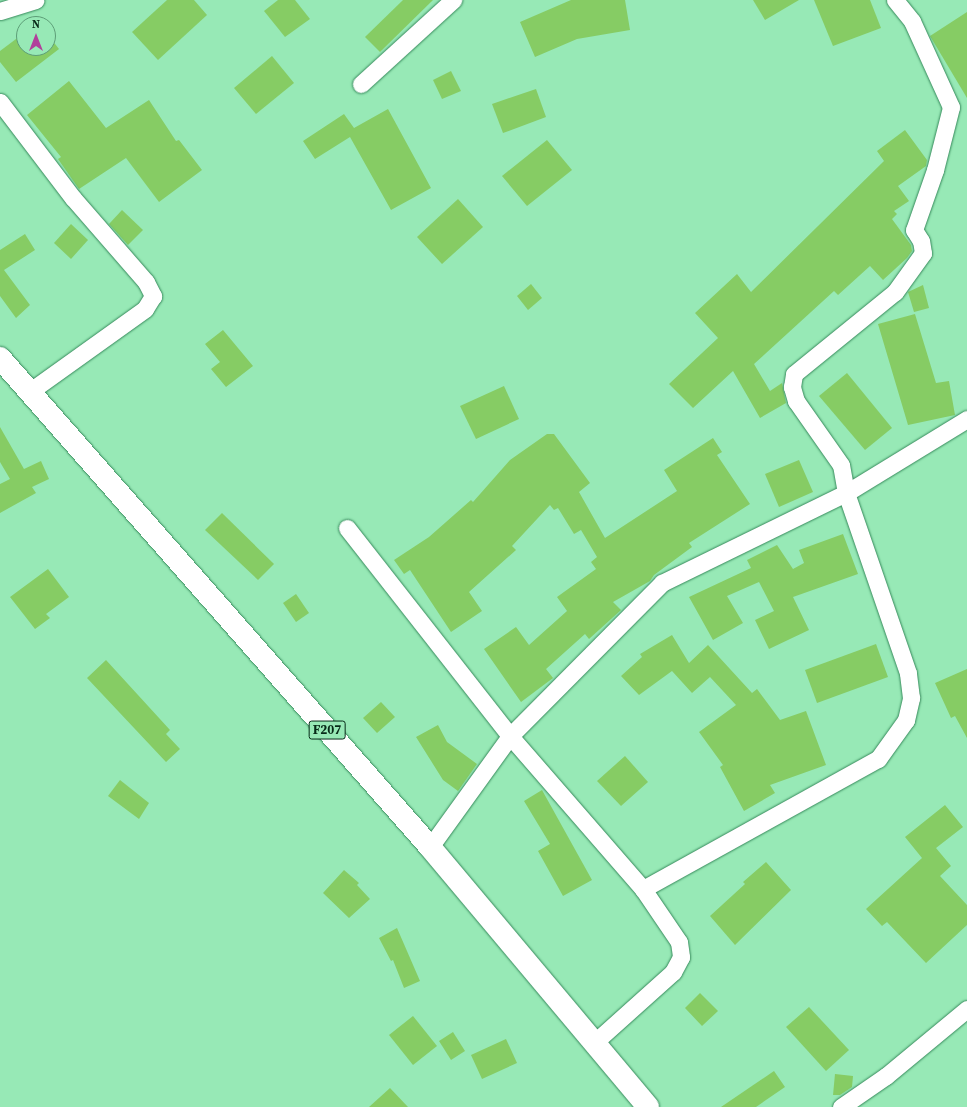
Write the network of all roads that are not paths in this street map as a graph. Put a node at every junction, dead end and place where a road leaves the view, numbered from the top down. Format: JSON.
{"nodes":[{"id":1,"x":35,"y":0,"type":"edge"},
{"id":2,"x":453,"y":0,"type":"edge"},
{"id":3,"x":895,"y":0,"type":"edge"},
{"id":4,"x":0,"y":11,"type":"edge"},
{"id":5,"x":361,"y":84,"type":"dead end"},
{"id":6,"x":0,"y":102,"type":"edge"},
{"id":7,"x":0,"y":358,"type":"edge"},
{"id":8,"x":29,"y":392,"type":"junction"},
{"id":9,"x":967,"y":419,"type":"edge"},
{"id":10,"x":846,"y":493,"type":"junction"},
{"id":11,"x":347,"y":528,"type":"dead end"},
{"id":12,"x":510,"y":736,"type":"junction"},
{"id":13,"x":430,"y":847,"type":"junction"},
{"id":14,"x":643,"y":889,"type":"junction"},
{"id":15,"x":967,"y":1009,"type":"edge"},
{"id":16,"x":594,"y":1043,"type":"junction"},
{"id":17,"x":648,"y":1107,"type":"edge"},
{"id":18,"x":841,"y":1107,"type":"edge"}],
"edges":[{"from":1,"to":4,"type":"street"},
{"from":2,"to":5,"type":"street"},
{"from":3,"to":10,"type":"street"},
{"from":6,"to":8,"type":"street"},
{"from":7,"to":8,"type":"main road","number":"F207"},
{"from":8,"to":13,"type":"main road","number":"F207"},
{"from":9,"to":10,"type":"street"},
{"from":10,"to":12,"type":"street"},
{"from":10,"to":14,"type":"street"},
{"from":11,"to":12,"type":"street"},
{"from":12,"to":13,"type":"street"},
{"from":12,"to":14,"type":"street"},
{"from":13,"to":16,"type":"main road","number":"F207"},
{"from":14,"to":16,"type":"street"},
{"from":15,"to":18,"type":"street"},
{"from":16,"to":17,"type":"main road","number":"F207"}]}
